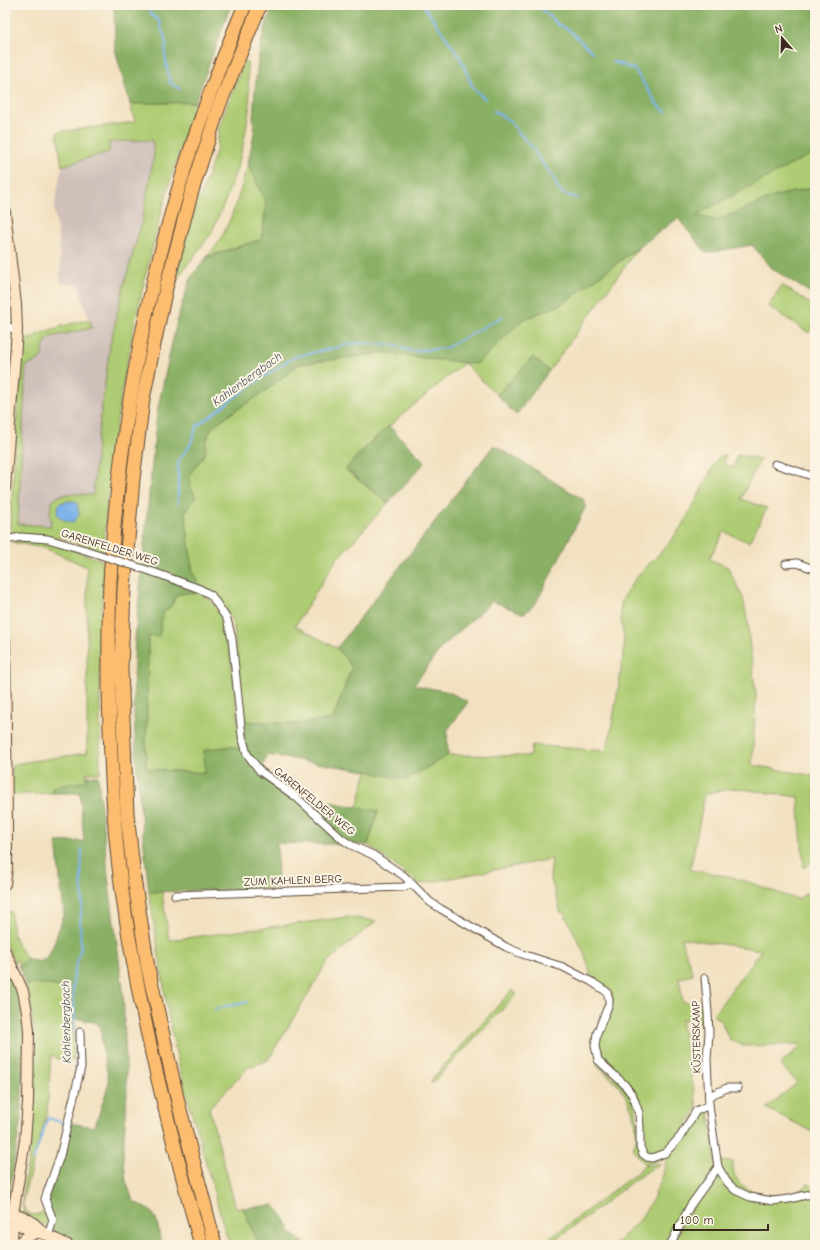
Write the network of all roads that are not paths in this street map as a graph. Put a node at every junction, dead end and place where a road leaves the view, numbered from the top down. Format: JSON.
{"nodes":[{"id":1,"x":245,"y":5,"type":"edge"},
{"id":2,"x":260,"y":5,"type":"edge"},
{"id":3,"x":5,"y":212,"type":"edge"},
{"id":4,"x":5,"y":325,"type":"edge"},
{"id":5,"x":16,"y":331,"type":"junction"},
{"id":6,"x":775,"y":464,"type":"dead end"},
{"id":7,"x":815,"y":477,"type":"edge"},
{"id":8,"x":5,"y":488,"type":"edge"},
{"id":9,"x":5,"y":540,"type":"edge"},
{"id":10,"x":786,"y":564,"type":"dead end"},
{"id":11,"x":815,"y":567,"type":"edge"},
{"id":12,"x":5,"y":641,"type":"edge"},
{"id":13,"x":5,"y":884,"type":"edge"},
{"id":14,"x":412,"y":884,"type":"junction"},
{"id":15,"x":175,"y":895,"type":"dead end"},
{"id":16,"x":5,"y":951,"type":"edge"},
{"id":17,"x":705,"y":978,"type":"dead end"},
{"id":18,"x":80,"y":1032,"type":"dead end"},
{"id":19,"x":738,"y":1088,"type":"dead end"},
{"id":20,"x":709,"y":1096,"type":"junction"},
{"id":21,"x":709,"y":1105,"type":"junction"},
{"id":22,"x":718,"y":1167,"type":"junction"},
{"id":23,"x":815,"y":1193,"type":"edge"},
{"id":24,"x":12,"y":1216,"type":"junction"},
{"id":25,"x":44,"y":1235,"type":"junction"},
{"id":26,"x":12,"y":1245,"type":"edge"},
{"id":27,"x":17,"y":1245,"type":"edge"},
{"id":28,"x":68,"y":1245,"type":"edge"},
{"id":29,"x":201,"y":1245,"type":"edge"},
{"id":30,"x":215,"y":1245,"type":"edge"},
{"id":31,"x":670,"y":1245,"type":"edge"}],
"edges":[{"from":1,"to":29,"type":"highway"},
{"from":2,"to":30,"type":"highway"},
{"from":3,"to":5,"type":"main road"},
{"from":4,"to":5,"type":"street"},
{"from":5,"to":8,"type":"main road"},
{"from":6,"to":7,"type":"street"},
{"from":9,"to":14,"type":"street","name":"GARENFELDER WEG","bridge":true},
{"from":10,"to":11,"type":"street"},
{"from":12,"to":13,"type":"main road"},
{"from":14,"to":15,"type":"street","name":"ZUM KAHLEN BERG"},
{"from":14,"to":21,"type":"street","name":"GARENFELDER WEG"},
{"from":16,"to":24,"type":"main road"},
{"from":17,"to":20,"type":"street","name":"KÜSTERSKAMP"},
{"from":18,"to":25,"type":"street"},
{"from":19,"to":20,"type":"street"},
{"from":20,"to":21,"type":"street","name":"KÜSTERSKAMP"},
{"from":21,"to":22,"type":"street"},
{"from":22,"to":23,"type":"street"},
{"from":22,"to":31,"type":"street"},
{"from":24,"to":25,"type":"main road"},
{"from":24,"to":26,"type":"main road"},
{"from":25,"to":27,"type":"main road"},
{"from":25,"to":28,"type":"main road"}]}
